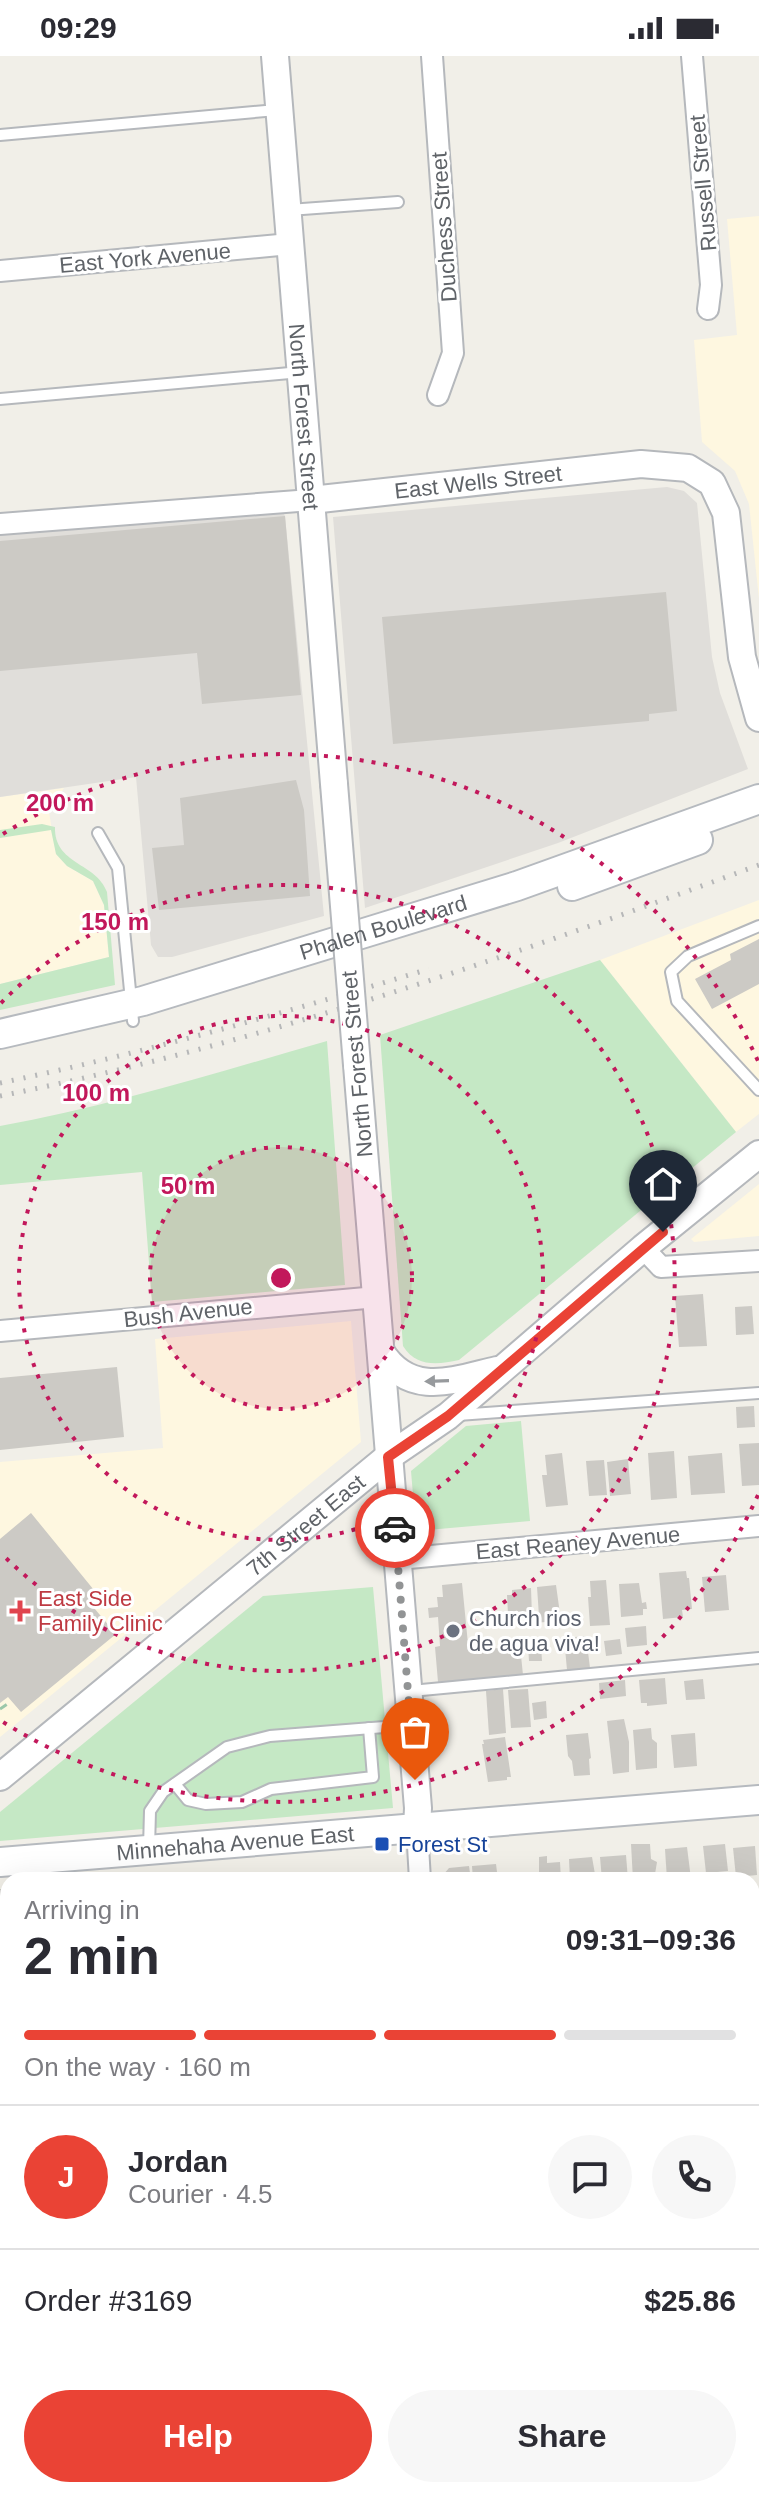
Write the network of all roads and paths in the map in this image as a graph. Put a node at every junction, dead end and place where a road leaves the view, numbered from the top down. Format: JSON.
{"nodes":[{"id":1,"x":275,"y":56,"type":"edge"},
{"id":2,"x":432,"y":56,"type":"edge"},
{"id":3,"x":692,"y":56,"type":"edge"},
{"id":4,"x":279,"y":109,"type":"junction"},
{"id":5,"x":0,"y":135,"type":"edge"},
{"id":6,"x":398,"y":202,"type":"dead end"},
{"id":7,"x":287,"y":210,"type":"junction"},
{"id":8,"x":290,"y":244,"type":"junction"},
{"id":9,"x":0,"y":271,"type":"edge"},
{"id":10,"x":708,"y":309,"type":"dead end"},
{"id":11,"x":301,"y":372,"type":"junction"},
{"id":12,"x":438,"y":395,"type":"dead end"},
{"id":13,"x":0,"y":399,"type":"edge"},
{"id":14,"x":311,"y":500,"type":"junction"},
{"id":15,"x":0,"y":524,"type":"edge"},
{"id":16,"x":759,"y":718,"type":"edge"},
{"id":17,"x":759,"y":799,"type":"edge"},
{"id":18,"x":759,"y":817,"type":"edge"},
{"id":19,"x":98,"y":833,"type":"dead end"},
{"id":20,"x":759,"y":926,"type":"edge"},
{"id":21,"x":132,"y":1012,"type":"junction"},
{"id":22,"x":0,"y":1034,"type":"edge"},
{"id":23,"x":0,"y":1051,"type":"edge"},
{"id":24,"x":759,"y":1090,"type":"edge"},
{"id":25,"x":759,"y":1154,"type":"edge"},
{"id":26,"x":643,"y":1248,"type":"junction"},
{"id":27,"x":759,"y":1261,"type":"edge"},
{"id":28,"x":377,"y":1297,"type":"junction"},
{"id":29,"x":0,"y":1331,"type":"edge"},
{"id":30,"x":381,"y":1352,"type":"junction"},
{"id":31,"x":505,"y":1369,"type":"junction"},
{"id":32,"x":759,"y":1393,"type":"edge"},
{"id":33,"x":448,"y":1416,"type":"junction"},
{"id":34,"x":388,"y":1457,"type":"junction"},
{"id":35,"x":759,"y":1526,"type":"edge"},
{"id":36,"x":398,"y":1559,"type":"junction"},
{"id":37,"x":759,"y":1658,"type":"edge"},
{"id":38,"x":408,"y":1692,"type":"junction"},
{"id":39,"x":9,"y":1703,"type":"dead end"},
{"id":40,"x":0,"y":1709,"type":"edge"},
{"id":41,"x":411,"y":1725,"type":"junction"},
{"id":42,"x":369,"y":1728,"type":"junction"},
{"id":43,"x":0,"y":1777,"type":"edge"},
{"id":44,"x":175,"y":1784,"type":"junction"},
{"id":45,"x":759,"y":1800,"type":"edge"},
{"id":46,"x":417,"y":1829,"type":"junction"},
{"id":47,"x":149,"y":1850,"type":"junction"},
{"id":48,"x":0,"y":1862,"type":"edge"},
{"id":49,"x":420,"y":1872,"type":"edge"}],
"edges":[{"from":1,"to":4,"type":"street","name":"North Forest Street"},
{"from":2,"to":12,"type":"street","name":"Duchess Street"},
{"from":3,"to":10,"type":"street","name":"Russell Street"},
{"from":4,"to":5,"type":"lane"},
{"from":4,"to":7,"type":"street","name":"North Forest Street"},
{"from":6,"to":7,"type":"lane"},
{"from":7,"to":8,"type":"street","name":"North Forest Street"},
{"from":8,"to":9,"type":"street","name":"East York Avenue"},
{"from":8,"to":11,"type":"street","name":"North Forest Street"},
{"from":11,"to":13,"type":"lane"},
{"from":11,"to":14,"type":"street","name":"North Forest Street"},
{"from":14,"to":15,"type":"street","name":"East Wells Street"},
{"from":14,"to":16,"type":"street","name":"East Wells Street"},
{"from":14,"to":28,"type":"street","name":"North Forest Street","bridge":true},
{"from":17,"to":21,"type":"main road","name":"Phalen Boulevard"},
{"from":18,"to":21,"type":"main road","name":"Phalen Boulevard"},
{"from":19,"to":21,"type":"lane"},
{"from":20,"to":24,"type":"lane"},
{"from":21,"to":22,"type":"main road","name":"Phalen Boulevard"},
{"from":21,"to":23,"type":"main road","name":"Phalen Boulevard"},
{"from":25,"to":26,"type":"street","name":"7th Street East"},
{"from":26,"to":27,"type":"street"},
{"from":26,"to":31,"type":"street","name":"7th Street East"},
{"from":28,"to":29,"type":"street","name":"Bush Avenue"},
{"from":28,"to":30,"type":"street","name":"North Forest Street"},
{"from":31,"to":30,"type":"street","one_way":true},
{"from":30,"to":34,"type":"street","name":"North Forest Street"},
{"from":31,"to":33,"type":"street","name":"7th Street East"},
{"from":32,"to":33,"type":"lane"},
{"from":33,"to":34,"type":"street","name":"7th Street East"},
{"from":34,"to":36,"type":"street","name":"North Forest Street"},
{"from":34,"to":43,"type":"street","name":"7th Street East"},
{"from":35,"to":36,"type":"street","name":"East Reaney Avenue"},
{"from":36,"to":38,"type":"street","name":"North Forest Street"},
{"from":37,"to":38,"type":"lane"},
{"from":38,"to":41,"type":"street","name":"North Forest Street"},
{"from":39,"to":40,"type":"path"},
{"from":41,"to":42,"type":"lane"},
{"from":41,"to":46,"type":"street","name":"North Forest Street"},
{"from":42,"to":44,"type":"lane"},
{"from":42,"to":44,"type":"lane"},
{"from":44,"to":47,"type":"lane"},
{"from":45,"to":46,"type":"main road","name":"Minnehaha Avenue East"},
{"from":46,"to":47,"type":"main road","name":"Minnehaha Avenue East"},
{"from":46,"to":49,"type":"street","name":"North Forest Street"},
{"from":47,"to":48,"type":"main road","name":"Minnehaha Avenue East"}]}
